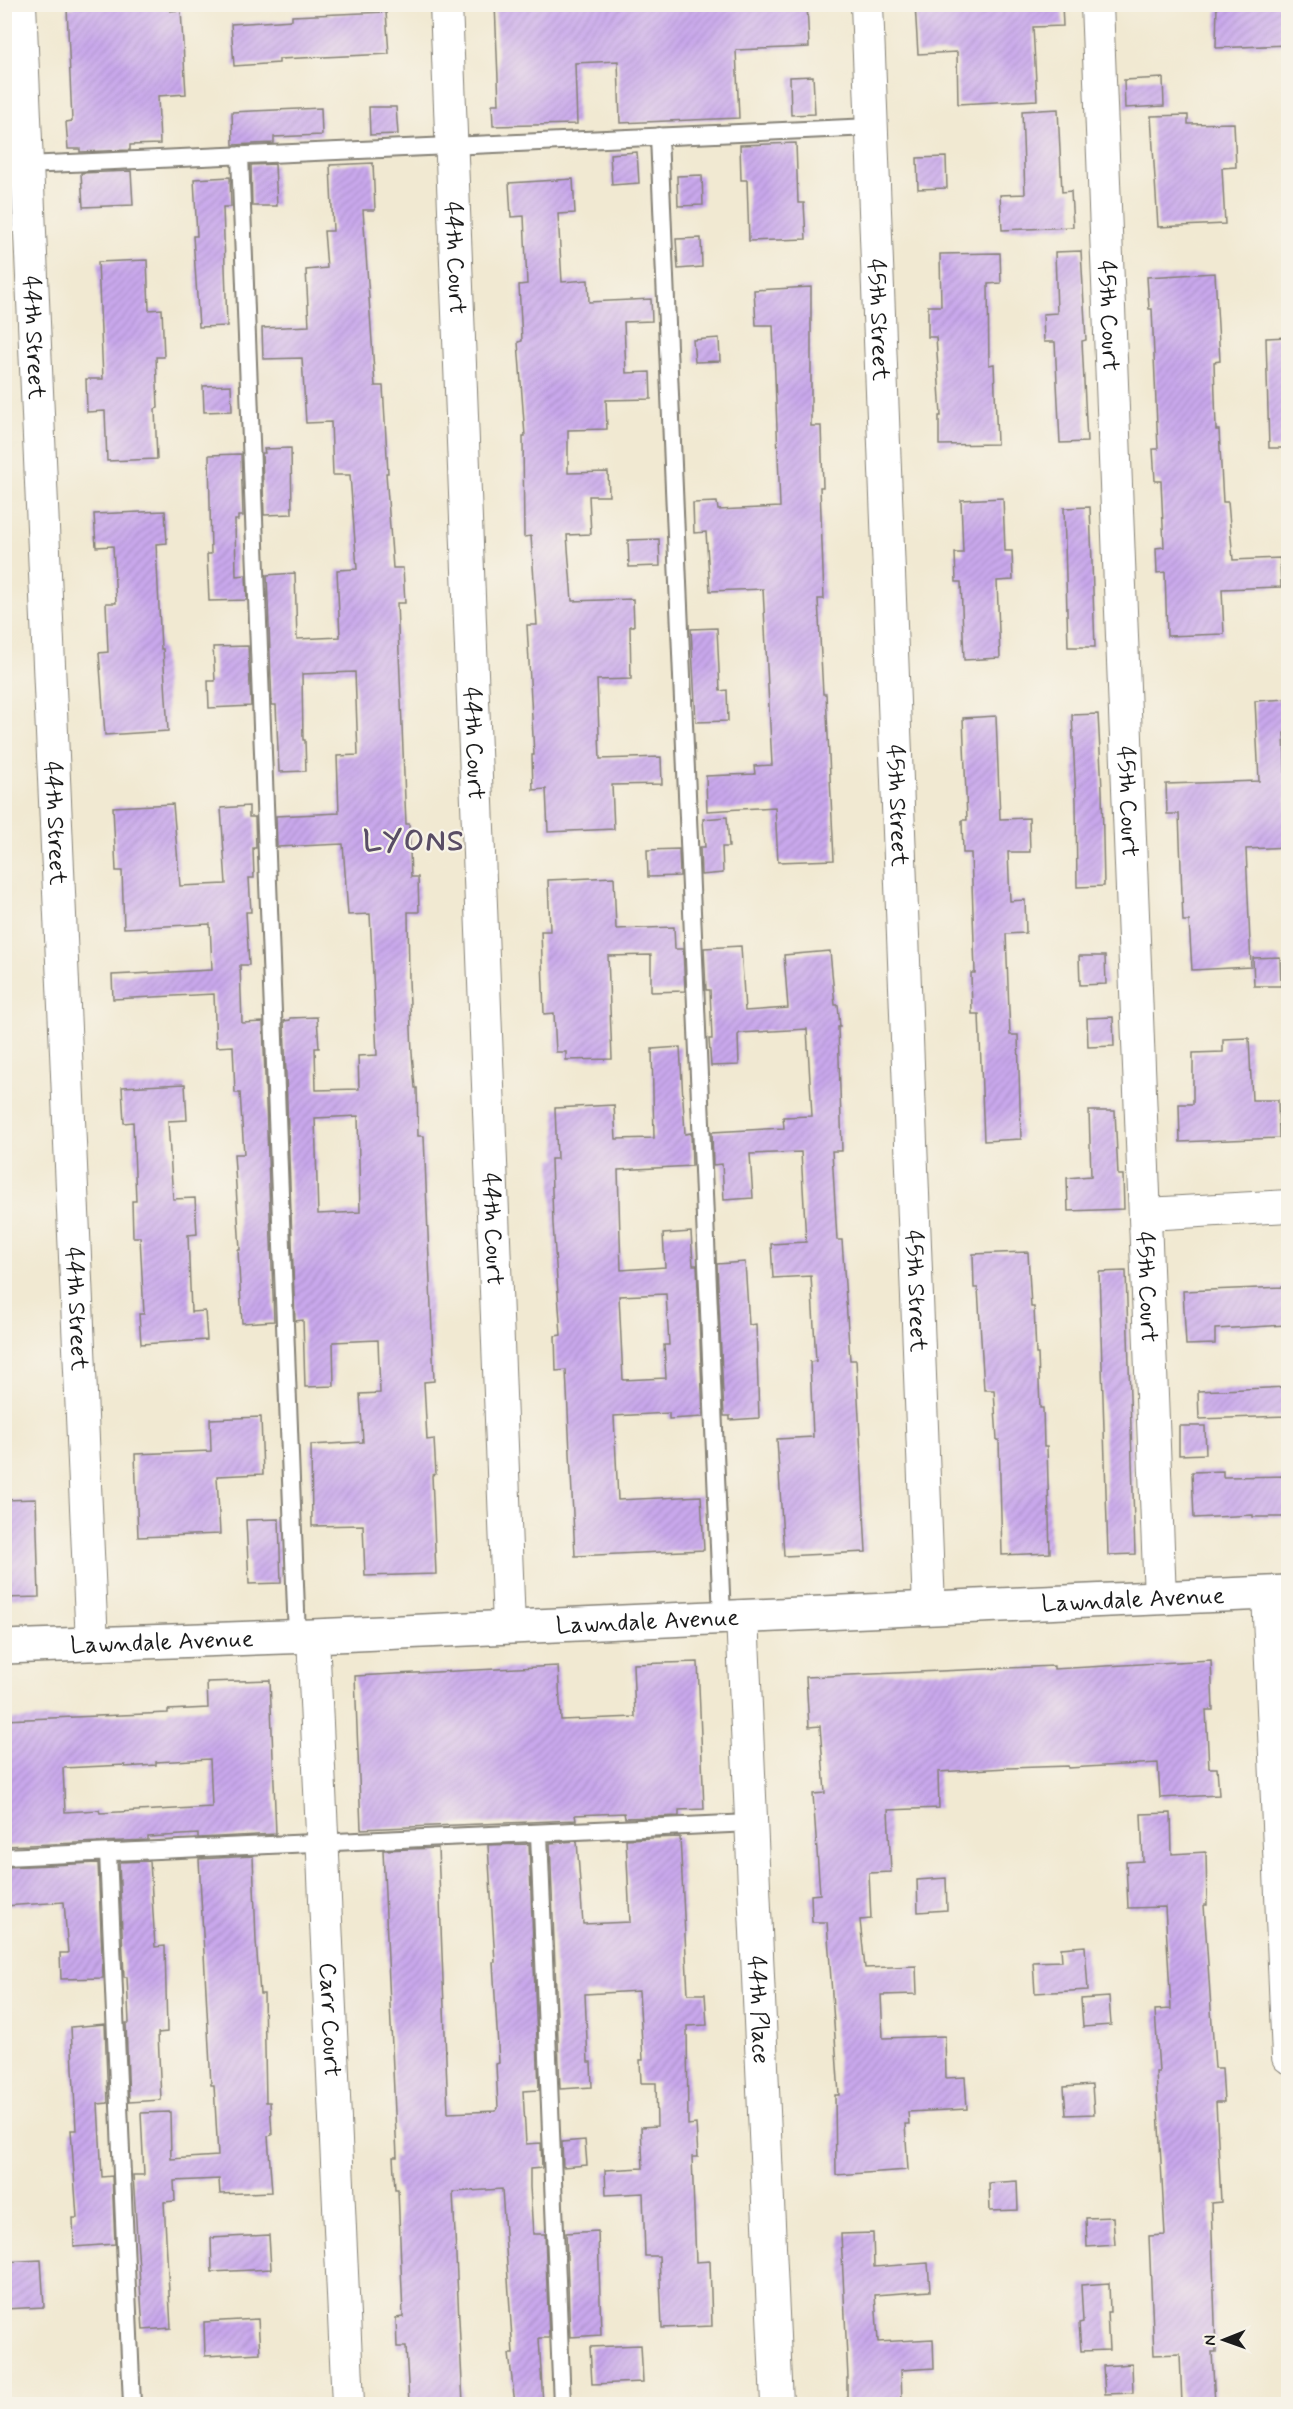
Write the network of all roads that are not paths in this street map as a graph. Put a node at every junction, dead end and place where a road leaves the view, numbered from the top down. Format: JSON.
{"nodes":[{"id":1,"x":20,"y":4,"type":"edge"},
{"id":2,"x":446,"y":4,"type":"edge"},
{"id":3,"x":867,"y":4,"type":"edge"},
{"id":4,"x":1097,"y":4,"type":"edge"},
{"id":5,"x":872,"y":128,"type":"junction"},
{"id":6,"x":659,"y":136,"type":"junction"},
{"id":7,"x":451,"y":145,"type":"junction"},
{"id":8,"x":240,"y":155,"type":"junction"},
{"id":9,"x":16,"y":166,"type":"edge"},
{"id":10,"x":1288,"y":1206,"type":"edge"},
{"id":11,"x":1147,"y":1214,"type":"junction"},
{"id":12,"x":1279,"y":1593,"type":"edge"},
{"id":13,"x":1160,"y":1598,"type":"junction"},
{"id":14,"x":929,"y":1608,"type":"junction"},
{"id":15,"x":732,"y":1617,"type":"junction"},
{"id":16,"x":509,"y":1626,"type":"junction"},
{"id":17,"x":305,"y":1636,"type":"junction"},
{"id":18,"x":92,"y":1644,"type":"junction"},
{"id":19,"x":4,"y":1647,"type":"edge"},
{"id":20,"x":751,"y":1823,"type":"junction"},
{"id":21,"x":539,"y":1834,"type":"junction"},
{"id":22,"x":322,"y":1844,"type":"junction"},
{"id":23,"x":108,"y":1853,"type":"junction"},
{"id":24,"x":4,"y":1857,"type":"edge"},
{"id":25,"x":1288,"y":2057,"type":"edge"},
{"id":26,"x":132,"y":2404,"type":"edge"},
{"id":27,"x":348,"y":2404,"type":"edge"},
{"id":28,"x":562,"y":2404,"type":"edge"},
{"id":29,"x":777,"y":2404,"type":"edge"}],
"edges":[{"from":1,"to":9,"type":"street","name":"44th Street"},
{"from":2,"to":7,"type":"street","name":"44th Court"},
{"from":3,"to":5,"type":"street","name":"45th Street"},
{"from":4,"to":11,"type":"street","name":"45th Court"},
{"from":5,"to":6,"type":"lane"},
{"from":5,"to":14,"type":"street","name":"45th Street"},
{"from":6,"to":7,"type":"lane"},
{"from":6,"to":15,"type":"lane"},
{"from":7,"to":8,"type":"lane"},
{"from":7,"to":16,"type":"street","name":"44th Court"},
{"from":8,"to":9,"type":"lane"},
{"from":8,"to":17,"type":"lane"},
{"from":9,"to":18,"type":"street","name":"44th Street"},
{"from":10,"to":11,"type":"street"},
{"from":11,"to":13,"type":"street","name":"45th Court"},
{"from":12,"to":13,"type":"street","name":"Lawndale Avenue"},
{"from":12,"to":25,"type":"street"},
{"from":13,"to":14,"type":"street","name":"Lawndale Avenue"},
{"from":14,"to":15,"type":"street","name":"Lawndale Avenue"},
{"from":15,"to":16,"type":"street","name":"Lawndale Avenue"},
{"from":15,"to":20,"type":"street","name":"44th Place"},
{"from":16,"to":17,"type":"street","name":"Lawndale Avenue"},
{"from":17,"to":18,"type":"street","name":"Lawndale Avenue"},
{"from":17,"to":22,"type":"street","name":"Carr Court"},
{"from":18,"to":19,"type":"street","name":"Lawndale Avenue"},
{"from":20,"to":21,"type":"lane"},
{"from":20,"to":29,"type":"street","name":"44th Place"},
{"from":21,"to":22,"type":"lane"},
{"from":21,"to":28,"type":"lane"},
{"from":22,"to":23,"type":"lane"},
{"from":22,"to":27,"type":"street","name":"Carr Court"},
{"from":23,"to":24,"type":"lane"},
{"from":23,"to":26,"type":"lane"}]}
